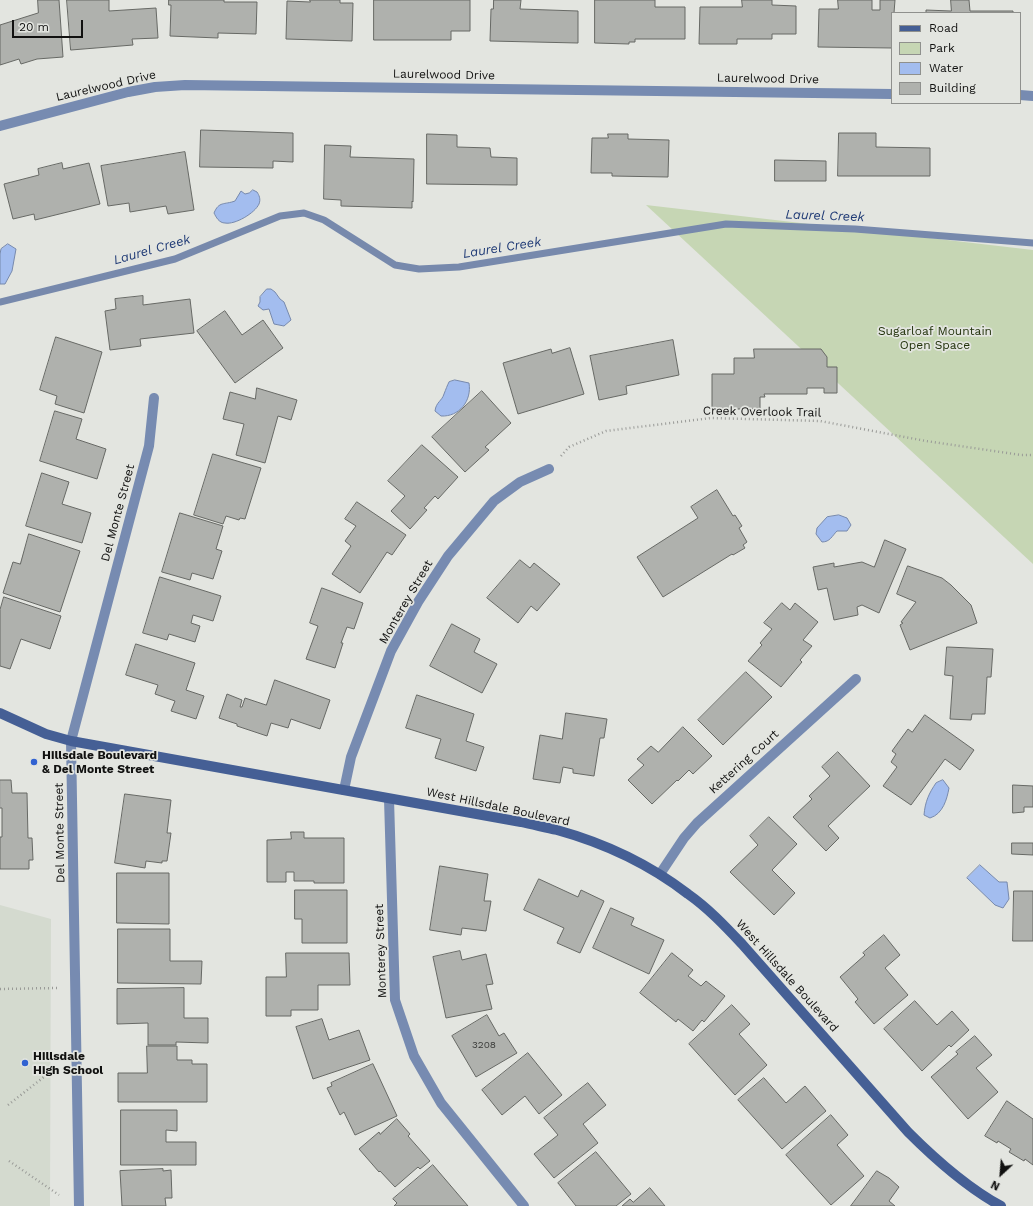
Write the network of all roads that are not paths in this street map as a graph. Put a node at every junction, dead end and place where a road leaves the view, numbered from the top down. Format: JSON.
{"nodes":[{"id":1,"x":891,"y":94,"type":"edge"},
{"id":2,"x":1021,"y":95,"type":"edge"},
{"id":3,"x":1033,"y":96,"type":"edge"},
{"id":4,"x":0,"y":126,"type":"edge"},
{"id":5,"x":154,"y":398,"type":"dead end"},
{"id":6,"x":549,"y":469,"type":"road end"},
{"id":7,"x":856,"y":679,"type":"dead end"},
{"id":8,"x":0,"y":714,"type":"edge"},
{"id":9,"x":71,"y":741,"type":"junction"},
{"id":10,"x":344,"y":790,"type":"junction"},
{"id":11,"x":389,"y":799,"type":"junction"},
{"id":12,"x":660,"y":874,"type":"junction"},
{"id":13,"x":79,"y":1206,"type":"edge"},
{"id":14,"x":524,"y":1206,"type":"edge"},
{"id":15,"x":1001,"y":1206,"type":"edge"}],
"edges":[{"from":1,"to":4,"type":"street","name":"Laurelwood Drive"},
{"from":2,"to":3,"type":"street"},
{"from":5,"to":9,"type":"street","name":"Del Monte Street"},
{"from":6,"to":10,"type":"street","name":"Monterey Street"},
{"from":7,"to":12,"type":"street","name":"Kettering Court"},
{"from":8,"to":9,"type":"main road","name":"West Hillsdale Boulevard"},
{"from":9,"to":10,"type":"main road","name":"West Hillsdale Boulevard"},
{"from":9,"to":13,"type":"street","name":"Del Monte Street"},
{"from":10,"to":11,"type":"main road","name":"West Hillsdale Boulevard"},
{"from":11,"to":12,"type":"main road","name":"West Hillsdale Boulevard"},
{"from":11,"to":14,"type":"street","name":"Monterey Street"},
{"from":12,"to":15,"type":"main road","name":"West Hillsdale Boulevard"}]}
